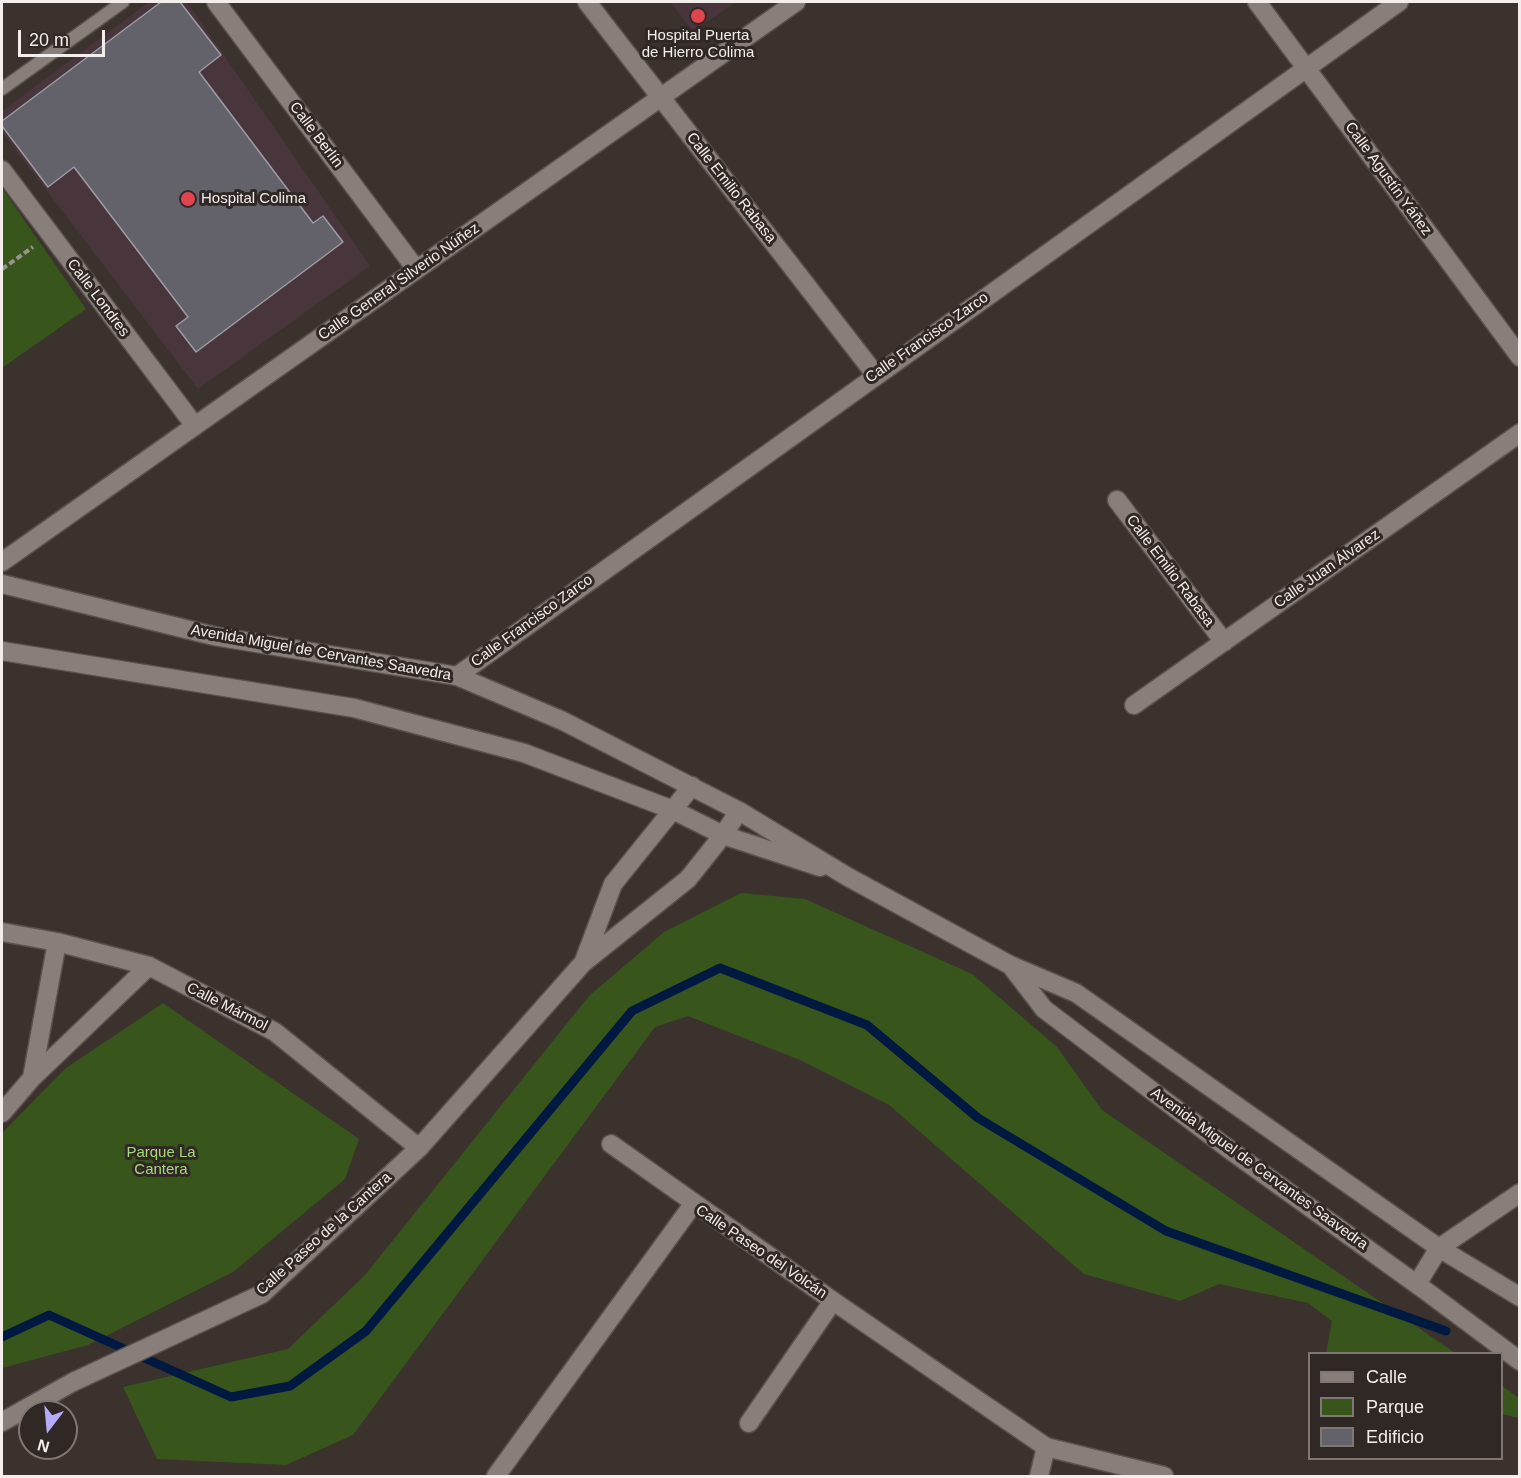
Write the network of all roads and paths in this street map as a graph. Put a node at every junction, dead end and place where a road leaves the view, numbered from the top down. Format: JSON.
{"nodes":[{"id":1,"x":123,"y":2,"type":"edge"},
{"id":2,"x":216,"y":2,"type":"edge"},
{"id":3,"x":586,"y":2,"type":"edge"},
{"id":4,"x":796,"y":2,"type":"edge"},
{"id":5,"x":1257,"y":2,"type":"edge"},
{"id":6,"x":1399,"y":2,"type":"edge"},
{"id":7,"x":1306,"y":68,"type":"junction"},
{"id":8,"x":2,"y":89,"type":"edge"},
{"id":9,"x":661,"y":97,"type":"junction"},
{"id":10,"x":2,"y":170,"type":"edge"},
{"id":11,"x":50,"y":235,"type":"junction"},
{"id":12,"x":2,"y":269,"type":"edge"},
{"id":13,"x":416,"y":269,"type":"junction"},
{"id":14,"x":1520,"y":357,"type":"edge"},
{"id":15,"x":875,"y":375,"type":"junction"},
{"id":16,"x":195,"y":426,"type":"junction"},
{"id":17,"x":1520,"y":433,"type":"edge"},
{"id":18,"x":1117,"y":500,"type":"dead end"},
{"id":19,"x":2,"y":562,"type":"edge"},
{"id":20,"x":2,"y":585,"type":"edge"},
{"id":21,"x":1224,"y":642,"type":"junction"},
{"id":22,"x":2,"y":651,"type":"edge"},
{"id":23,"x":457,"y":676,"type":"junction"},
{"id":24,"x":1134,"y":705,"type":"dead end"},
{"id":25,"x":692,"y":786,"type":"junction"},
{"id":26,"x":673,"y":810,"type":"junction"},
{"id":27,"x":739,"y":811,"type":"junction"},
{"id":28,"x":723,"y":835,"type":"junction"},
{"id":29,"x":848,"y":877,"type":"junction"},
{"id":30,"x":2,"y":932,"type":"edge"},
{"id":31,"x":57,"y":942,"type":"junction"},
{"id":32,"x":583,"y":963,"type":"junction"},
{"id":33,"x":1010,"y":965,"type":"junction"},
{"id":34,"x":149,"y":966,"type":"junction"},
{"id":35,"x":32,"y":1078,"type":"junction"},
{"id":36,"x":2,"y":1113,"type":"edge"},
{"id":37,"x":611,"y":1144,"type":"dead end"},
{"id":38,"x":419,"y":1148,"type":"junction"},
{"id":39,"x":1520,"y":1194,"type":"edge"},
{"id":40,"x":694,"y":1203,"type":"junction"},
{"id":41,"x":1439,"y":1248,"type":"junction"},
{"id":42,"x":1417,"y":1284,"type":"junction"},
{"id":43,"x":1520,"y":1297,"type":"edge"},
{"id":44,"x":833,"y":1301,"type":"junction"},
{"id":45,"x":1520,"y":1361,"type":"edge"},
{"id":46,"x":2,"y":1422,"type":"edge"},
{"id":47,"x":749,"y":1423,"type":"dead end"},
{"id":48,"x":1046,"y":1447,"type":"junction"},
{"id":49,"x":496,"y":1476,"type":"edge"},
{"id":50,"x":1039,"y":1476,"type":"edge"},
{"id":51,"x":1164,"y":1476,"type":"edge"}],
"edges":[{"from":1,"to":8,"type":"lane"},
{"from":2,"to":13,"type":"street","name":"Calle Berlín"},
{"from":3,"to":9,"type":"street","name":"Calle Emilio Rabasa"},
{"from":4,"to":9,"type":"street","name":"Calle General Silverio Núñez"},
{"from":5,"to":7,"type":"street","name":"Calle Agustín Yáñez"},
{"from":6,"to":7,"type":"street","name":"Calle Francisco Zarco"},
{"from":7,"to":14,"type":"street","name":"Calle Agustín Yáñez"},
{"from":7,"to":15,"type":"street","name":"Calle Francisco Zarco"},
{"from":9,"to":13,"type":"street","name":"Calle General Silverio Núñez"},
{"from":9,"to":15,"type":"street","name":"Calle Emilio Rabasa"},
{"from":10,"to":11,"type":"street","name":"Calle Londres"},
{"from":11,"to":12,"type":"path"},
{"from":11,"to":16,"type":"street","name":"Calle Londres"},
{"from":13,"to":16,"type":"street","name":"Calle General Silverio Núñez"},
{"from":15,"to":23,"type":"street","name":"Calle Francisco Zarco"},
{"from":16,"to":19,"type":"street","name":"Calle General Silverio Núñez"},
{"from":17,"to":21,"type":"street","name":"Calle Juan Álvarez"},
{"from":18,"to":21,"type":"street","name":"Calle Emilio Rabasa"},
{"from":20,"to":23,"type":"street","name":"Avenida Miguel de Cervantes Saavedra"},
{"from":21,"to":24,"type":"street","name":"Calle Juan Álvarez"},
{"from":22,"to":26,"type":"street","name":"Avenida Miguel de Cervantes Saavedra"},
{"from":23,"to":25,"type":"street","name":"Avenida Miguel de Cervantes Saavedra"},
{"from":25,"to":26,"type":"street"},
{"from":25,"to":27,"type":"street","name":"Avenida Miguel de Cervantes Saavedra"},
{"from":26,"to":28,"type":"street","name":"Avenida Miguel de Cervantes Saavedra"},
{"from":26,"to":32,"type":"street"},
{"from":27,"to":28,"type":"street"},
{"from":27,"to":29,"type":"street","name":"Avenida Miguel de Cervantes Saavedra"},
{"from":28,"to":29,"type":"street","name":"Avenida Miguel de Cervantes Saavedra"},
{"from":28,"to":32,"type":"street"},
{"from":29,"to":33,"type":"street","name":"Avenida Miguel de Cervantes Saavedra"},
{"from":30,"to":31,"type":"street","name":"Calle Mármol"},
{"from":31,"to":34,"type":"street","name":"Calle Mármol"},
{"from":31,"to":35,"type":"street"},
{"from":32,"to":38,"type":"street","name":"Calle Paseo de la Cantera"},
{"from":33,"to":41,"type":"street","name":"Avenida Miguel de Cervantes Saavedra"},
{"from":33,"to":42,"type":"street","name":"Avenida Miguel de Cervantes Saavedra"},
{"from":34,"to":35,"type":"street"},
{"from":34,"to":38,"type":"street","name":"Calle Mármol"},
{"from":35,"to":36,"type":"street"},
{"from":37,"to":40,"type":"street"},
{"from":38,"to":46,"type":"street","name":"Calle Paseo de la Cantera"},
{"from":39,"to":41,"type":"street"},
{"from":40,"to":44,"type":"street","name":"Calle Paseo del Volcán"},
{"from":40,"to":49,"type":"street","name":"Calle Paseo del Volcán"},
{"from":41,"to":42,"type":"street"},
{"from":41,"to":43,"type":"street","name":"Avenida Miguel de Cervantes Saavedra"},
{"from":42,"to":45,"type":"street","name":"Avenida Miguel de Cervantes Saavedra"},
{"from":44,"to":47,"type":"street"},
{"from":44,"to":48,"type":"street","name":"Calle Paseo del Volcán"},
{"from":48,"to":50,"type":"street"},
{"from":48,"to":51,"type":"street"}]}
